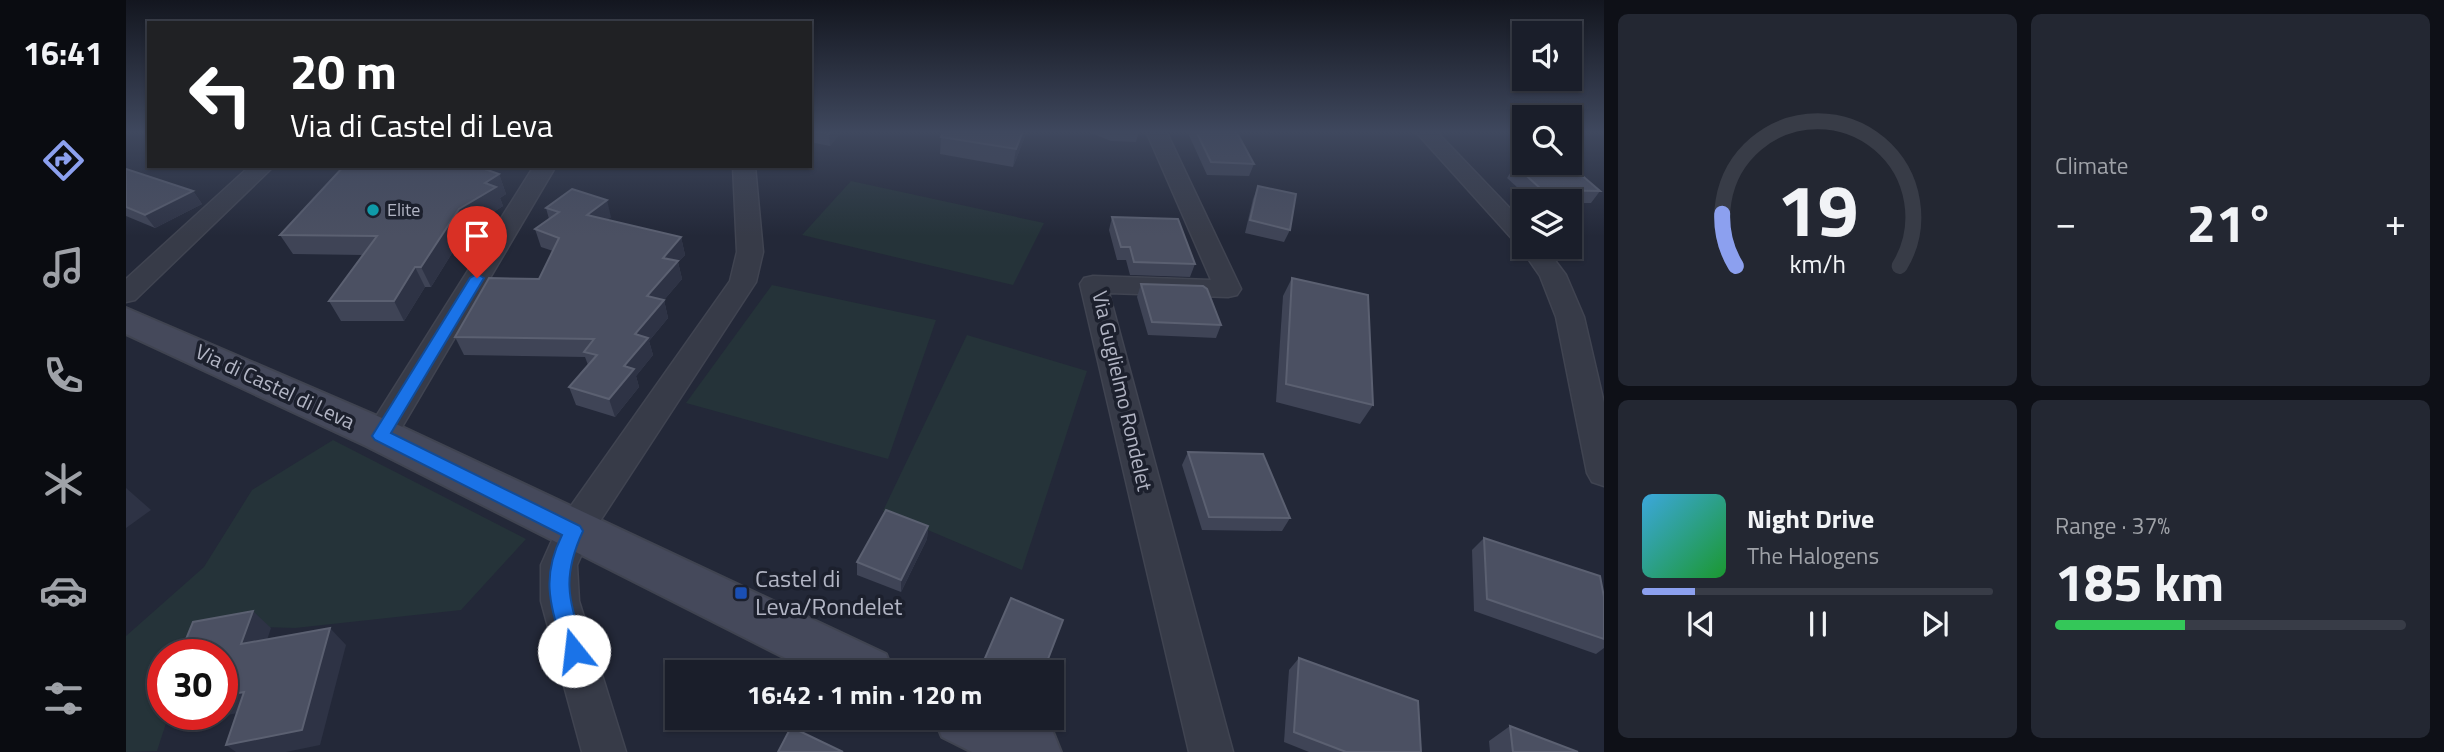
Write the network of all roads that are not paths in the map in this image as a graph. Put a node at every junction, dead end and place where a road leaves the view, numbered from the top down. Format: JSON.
{"nodes":[{"id":1,"x":1172,"y":166,"type":"edge"},
{"id":2,"x":1458,"y":166,"type":"edge"},
{"id":3,"x":261,"y":168,"type":"edge"},
{"id":4,"x":544,"y":168,"type":"edge"},
{"id":5,"x":744,"y":168,"type":"edge"},
{"id":6,"x":1512,"y":224,"type":"edge"},
{"id":7,"x":1541,"y":259,"type":"edge"},
{"id":8,"x":126,"y":294,"type":"edge"},
{"id":9,"x":126,"y":320,"type":"edge"},
{"id":10,"x":381,"y":436,"type":"junction"},
{"id":11,"x":1604,"y":473,"type":"edge"},
{"id":12,"x":574,"y":531,"type":"junction"},
{"id":13,"x":842,"y":660,"type":"edge"},
{"id":14,"x":986,"y":730,"type":"edge"},
{"id":15,"x":604,"y":752,"type":"edge"},
{"id":16,"x":1033,"y":752,"type":"edge"},
{"id":17,"x":1211,"y":752,"type":"edge"}],
"edges":[{"from":1,"to":17,"type":"street","name":"Via Guglielmo Rondelet"},
{"from":2,"to":6,"type":"street"},
{"from":3,"to":8,"type":"street"},
{"from":4,"to":10,"type":"street"},
{"from":5,"to":12,"type":"street"},
{"from":7,"to":11,"type":"street"},
{"from":9,"to":10,"type":"street","name":"Via di Castel di Leva"},
{"from":10,"to":12,"type":"street","name":"Via di Castel di Leva"},
{"from":12,"to":13,"type":"street","name":"Via di Castel di Leva"},
{"from":12,"to":15,"type":"street"},
{"from":14,"to":16,"type":"street"}]}
